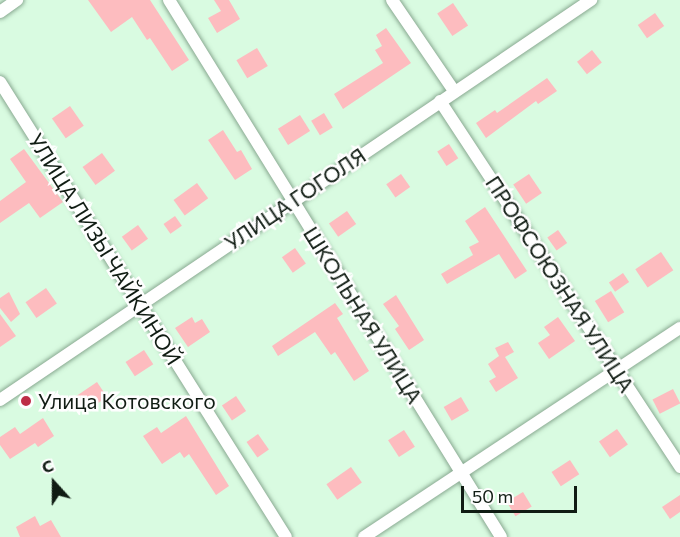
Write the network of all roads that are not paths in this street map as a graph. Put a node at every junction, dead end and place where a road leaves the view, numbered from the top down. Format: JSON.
{"nodes":[{"id":1,"x":17,"y":0,"type":"edge"},
{"id":2,"x":169,"y":0,"type":"edge"},
{"id":3,"x":392,"y":0,"type":"edge"},
{"id":4,"x":591,"y":0,"type":"edge"},
{"id":5,"x":0,"y":12,"type":"edge"},
{"id":6,"x":0,"y":82,"type":"edge"},
{"id":7,"x":454,"y":91,"type":"junction"},
{"id":8,"x":440,"y":101,"type":"junction"},
{"id":9,"x":291,"y":201,"type":"junction"},
{"id":10,"x":140,"y":304,"type":"junction"},
{"id":11,"x":680,"y":328,"type":"edge"},
{"id":12,"x":616,"y":371,"type":"junction"},
{"id":13,"x":0,"y":400,"type":"edge"},
{"id":14,"x":680,"y":467,"type":"edge"},
{"id":15,"x":461,"y":472,"type":"junction"},
{"id":16,"x":286,"y":537,"type":"edge"},
{"id":17,"x":364,"y":537,"type":"edge"},
{"id":18,"x":501,"y":537,"type":"edge"}],
"edges":[{"from":1,"to":5,"type":"street"},
{"from":2,"to":9,"type":"street","name":"ШКОЛЬНАЯ УЛИЦА"},
{"from":3,"to":7,"type":"street"},
{"from":4,"to":7,"type":"street","name":"УЛИЦА ГОГОЛЯ"},
{"from":6,"to":10,"type":"street","name":"УЛИЦА ЛИЗЫ ЧАЙКИНОЙ"},
{"from":7,"to":8,"type":"street","name":"УЛИЦА ГОГОЛЯ"},
{"from":8,"to":9,"type":"street","name":"УЛИЦА ГОГОЛЯ"},
{"from":8,"to":12,"type":"street","name":"ПРОФСОЮЗНАЯ УЛИЦА"},
{"from":9,"to":10,"type":"street","name":"УЛИЦА ГОГОЛЯ"},
{"from":9,"to":15,"type":"street","name":"ШКОЛЬНАЯ УЛИЦА"},
{"from":10,"to":13,"type":"street","name":"УЛИЦА ГОГОЛЯ"},
{"from":10,"to":16,"type":"street","name":"УЛИЦА ЛИЗЫ ЧАЙКИНОЙ"},
{"from":11,"to":12,"type":"street"},
{"from":12,"to":14,"type":"street","name":"ПРОФСОЮЗНАЯ УЛИЦА"},
{"from":12,"to":15,"type":"street"},
{"from":15,"to":17,"type":"street"},
{"from":15,"to":18,"type":"street","name":"ШКОЛЬНАЯ УЛИЦА"}]}
